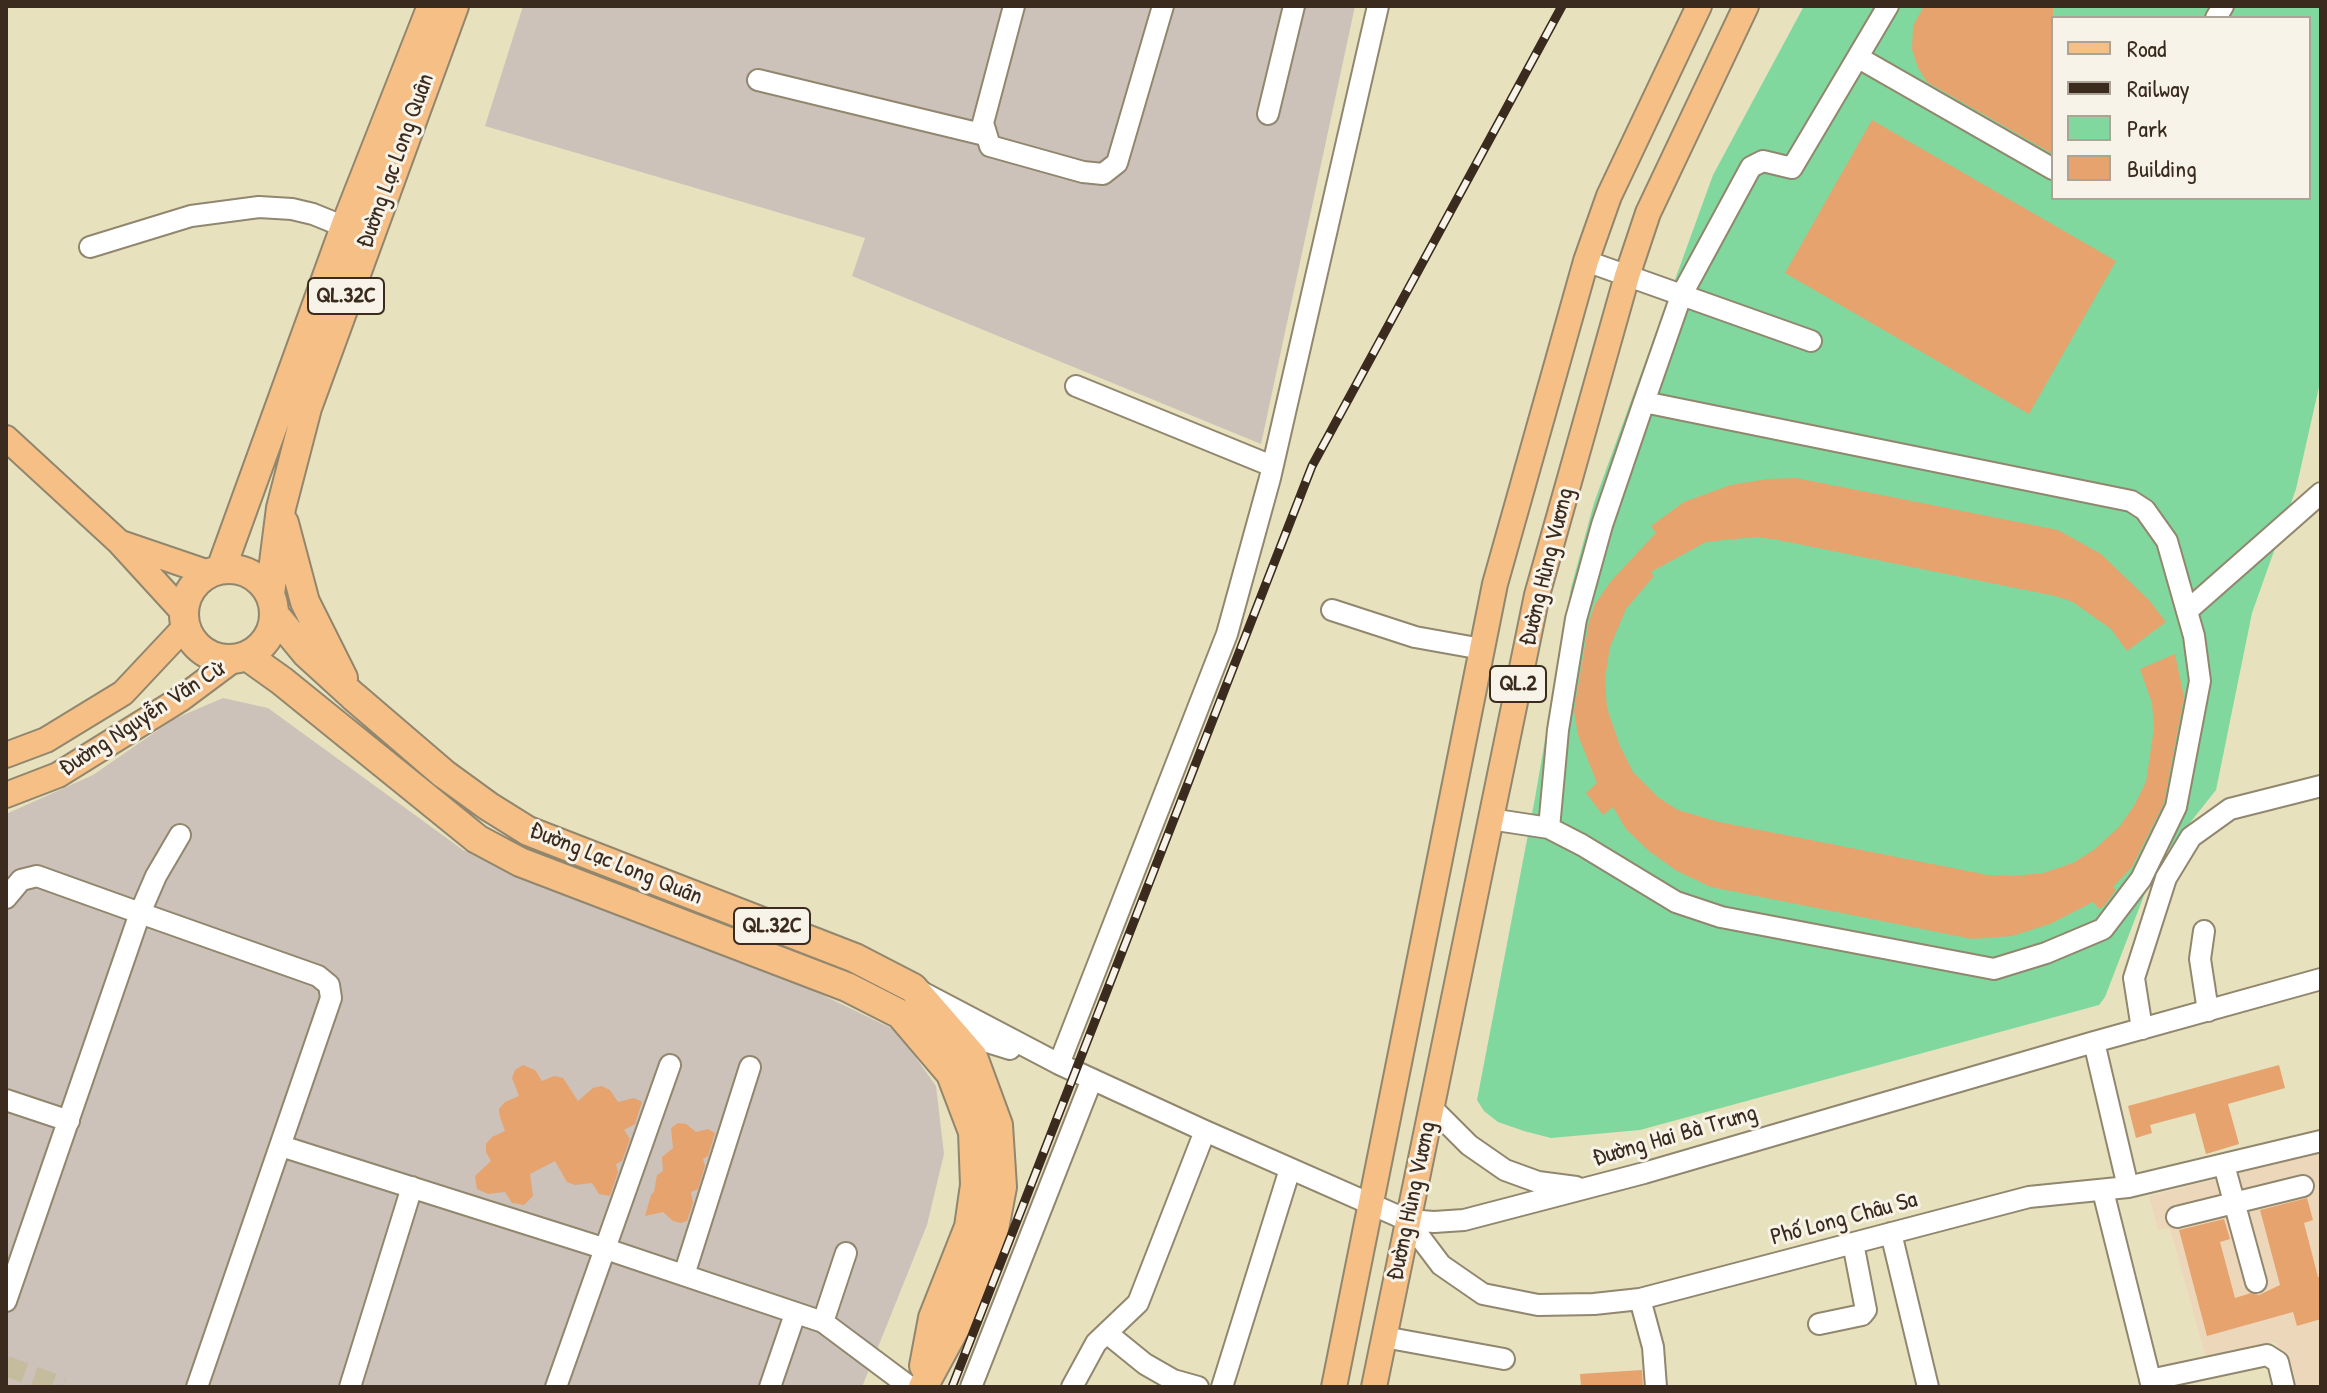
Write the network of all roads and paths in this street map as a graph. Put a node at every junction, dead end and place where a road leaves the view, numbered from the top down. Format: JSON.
{"nodes":[{"id":1,"x":432,"y":6,"type":"edge"},
{"id":2,"x":454,"y":6,"type":"edge"},
{"id":3,"x":1014,"y":6,"type":"edge"},
{"id":4,"x":1163,"y":6,"type":"edge"},
{"id":5,"x":1294,"y":6,"type":"edge"},
{"id":6,"x":1378,"y":6,"type":"edge"},
{"id":7,"x":1699,"y":6,"type":"edge"},
{"id":8,"x":1746,"y":6,"type":"edge"},
{"id":9,"x":1888,"y":6,"type":"edge"},
{"id":10,"x":1859,"y":58,"type":"junction"},
{"id":11,"x":758,"y":80,"type":"dead end"},
{"id":12,"x":413,"y":84,"type":"junction"},
{"id":13,"x":1268,"y":114,"type":"dead end"},
{"id":14,"x":985,"y":135,"type":"junction"},
{"id":15,"x":2051,"y":168,"type":"edge"},
{"id":16,"x":345,"y":227,"type":"junction"},
{"id":17,"x":90,"y":247,"type":"dead end"},
{"id":18,"x":1586,"y":261,"type":"junction"},
{"id":19,"x":1627,"y":276,"type":"junction"},
{"id":20,"x":1681,"y":296,"type":"junction"},
{"id":21,"x":1811,"y":341,"type":"dead end"},
{"id":22,"x":1076,"y":386,"type":"dead end"},
{"id":23,"x":1644,"y":402,"type":"junction"},
{"id":24,"x":6,"y":438,"type":"edge"},
{"id":25,"x":1272,"y":466,"type":"junction"},
{"id":26,"x":2321,"y":493,"type":"edge"},
{"id":27,"x":281,"y":508,"type":"junction"},
{"id":28,"x":119,"y":542,"type":"junction"},
{"id":29,"x":215,"y":571,"type":"junction"},
{"id":30,"x":272,"y":604,"type":"junction"},
{"id":31,"x":1332,"y":610,"type":"dead end"},
{"id":32,"x":2187,"y":611,"type":"junction"},
{"id":33,"x":184,"y":620,"type":"junction"},
{"id":34,"x":1482,"y":649,"type":"junction"},
{"id":35,"x":240,"y":658,"type":"junction"},
{"id":36,"x":353,"y":696,"type":"junction"},
{"id":37,"x":6,"y":755,"type":"edge"},
{"id":38,"x":2321,"y":786,"type":"edge"},
{"id":39,"x":6,"y":795,"type":"edge"},
{"id":40,"x":1490,"y":819,"type":"junction"},
{"id":41,"x":1549,"y":828,"type":"junction"},
{"id":42,"x":180,"y":835,"type":"dead end"},
{"id":43,"x":6,"y":898,"type":"edge"},
{"id":44,"x":140,"y":913,"type":"junction"},
{"id":45,"x":2204,"y":931,"type":"dead end"},
{"id":46,"x":2321,"y":979,"type":"edge"},
{"id":47,"x":913,"y":988,"type":"junction"},
{"id":48,"x":2208,"y":1011,"type":"junction"},
{"id":49,"x":900,"y":1014,"type":"junction"},
{"id":50,"x":2142,"y":1029,"type":"junction"},
{"id":51,"x":949,"y":1030,"type":"junction"},
{"id":52,"x":2094,"y":1042,"type":"junction"},
{"id":53,"x":1059,"y":1064,"type":"junction"},
{"id":54,"x":670,"y":1065,"type":"dead end"},
{"id":55,"x":750,"y":1067,"type":"dead end"},
{"id":56,"x":1092,"y":1079,"type":"junction"},
{"id":57,"x":6,"y":1100,"type":"edge"},
{"id":58,"x":1431,"y":1107,"type":"junction"},
{"id":59,"x":69,"y":1121,"type":"junction"},
{"id":60,"x":1205,"y":1131,"type":"junction"},
{"id":61,"x":2321,"y":1141,"type":"edge"},
{"id":62,"x":281,"y":1146,"type":"junction"},
{"id":63,"x":2224,"y":1165,"type":"junction"},
{"id":64,"x":1290,"y":1169,"type":"junction"},
{"id":65,"x":2303,"y":1186,"type":"dead end"},
{"id":66,"x":412,"y":1187,"type":"junction"},
{"id":67,"x":2128,"y":1187,"type":"junction"},
{"id":68,"x":1584,"y":1189,"type":"junction"},
{"id":69,"x":2103,"y":1191,"type":"junction"},
{"id":70,"x":2233,"y":1204,"type":"junction"},
{"id":71,"x":1371,"y":1205,"type":"junction"},
{"id":72,"x":2177,"y":1217,"type":"dead end"},
{"id":73,"x":1407,"y":1220,"type":"junction"},
{"id":74,"x":1891,"y":1233,"type":"junction"},
{"id":75,"x":1853,"y":1243,"type":"junction"},
{"id":76,"x":606,"y":1249,"type":"junction"},
{"id":77,"x":846,"y":1253,"type":"dead end"},
{"id":78,"x":684,"y":1275,"type":"junction"},
{"id":79,"x":2256,"y":1282,"type":"dead end"},
{"id":80,"x":1640,"y":1299,"type":"junction"},
{"id":81,"x":6,"y":1301,"type":"edge"},
{"id":82,"x":795,"y":1314,"type":"junction"},
{"id":83,"x":823,"y":1322,"type":"junction"},
{"id":84,"x":1819,"y":1324,"type":"dead end"},
{"id":85,"x":1108,"y":1334,"type":"junction"},
{"id":86,"x":1384,"y":1337,"type":"junction"},
{"id":87,"x":1504,"y":1359,"type":"dead end"},
{"id":88,"x":2151,"y":1384,"type":"edge"},
{"id":89,"x":197,"y":1387,"type":"edge"},
{"id":90,"x":350,"y":1387,"type":"edge"},
{"id":91,"x":556,"y":1387,"type":"edge"},
{"id":92,"x":770,"y":1387,"type":"edge"},
{"id":93,"x":910,"y":1387,"type":"edge"},
{"id":94,"x":922,"y":1387,"type":"edge"},
{"id":95,"x":971,"y":1387,"type":"edge"},
{"id":96,"x":1072,"y":1387,"type":"edge"},
{"id":97,"x":1198,"y":1387,"type":"edge"},
{"id":98,"x":1222,"y":1387,"type":"edge"},
{"id":99,"x":1334,"y":1387,"type":"edge"},
{"id":100,"x":1374,"y":1387,"type":"edge"},
{"id":101,"x":1656,"y":1387,"type":"edge"},
{"id":102,"x":1928,"y":1387,"type":"edge"},
{"id":103,"x":2284,"y":1387,"type":"edge"}],
"edges":[{"from":1,"to":12,"type":"highway","name":"Đường Lạc Long Quân","number":"QL.32C"},
{"from":2,"to":12,"type":"highway","name":"Đường Lạc Long Quân","number":"QL.32C"},
{"from":3,"to":14,"type":"street"},
{"from":4,"to":14,"type":"street"},
{"from":5,"to":13,"type":"street"},
{"from":6,"to":25,"type":"street"},
{"from":7,"to":18,"type":"main road","name":"Đường Hùng Vương","number":"QL.2"},
{"from":8,"to":19,"type":"main road","name":"Đường Hùng Vương","number":"QL.2"},
{"from":9,"to":10,"type":"street"},
{"from":10,"to":15,"type":"street"},
{"from":10,"to":20,"type":"street"},
{"from":11,"to":14,"type":"street"},
{"from":12,"to":16,"type":"highway","name":"Đường Lạc Long Quân","number":"QL.32C"},
{"from":12,"to":27,"type":"highway","name":"Đường Lạc Long Quân","number":"QL.32C"},
{"from":16,"to":17,"type":"street"},
{"from":16,"to":29,"type":"highway","name":"Đường Lạc Long Quân","number":"QL.32C"},
{"from":18,"to":19,"type":"street"},
{"from":18,"to":34,"type":"main road","name":"Đường Hùng Vương","number":"QL.2"},
{"from":19,"to":20,"type":"street"},
{"from":19,"to":40,"type":"main road","name":"Đường Hùng Vương","number":"QL.2"},
{"from":20,"to":21,"type":"street"},
{"from":20,"to":23,"type":"street"},
{"from":22,"to":25,"type":"street"},
{"from":23,"to":32,"type":"street"},
{"from":23,"to":41,"type":"street"},
{"from":24,"to":28,"type":"main road"},
{"from":25,"to":53,"type":"street"},
{"from":26,"to":32,"type":"street"},
{"from":27,"to":30,"type":"highway","name":"Đường Lạc Long Quân","number":"QL.32C"},
{"from":27,"to":36,"type":"highway"},
{"from":28,"to":29,"type":"main road"},
{"from":28,"to":33,"type":"main road"},
{"from":29,"to":30,"type":"highway","number":"QL.32C"},
{"from":29,"to":33,"type":"highway","number":"QL.32C"},
{"from":30,"to":35,"type":"highway","number":"QL.32C"},
{"from":30,"to":36,"type":"highway","name":"Đường Lạc Long Quân","number":"QL.32C"},
{"from":31,"to":34,"type":"street"},
{"from":32,"to":41,"type":"street"},
{"from":33,"to":35,"type":"highway","number":"QL.32C"},
{"from":33,"to":37,"type":"main road","name":"Đường Nguyễn Văn Cừ"},
{"from":34,"to":71,"type":"main road","name":"Đường Hùng Vương","number":"QL.2"},
{"from":35,"to":39,"type":"main road","name":"Đường Nguyễn Văn Cừ"},
{"from":35,"to":49,"type":"highway","name":"Đường Lạc Long Quân","number":"QL.32C"},
{"from":36,"to":47,"type":"highway","name":"Đường Lạc Long Quân","number":"QL.32C"},
{"from":38,"to":50,"type":"street"},
{"from":40,"to":41,"type":"street"},
{"from":40,"to":58,"type":"main road","name":"Đường Hùng Vương","number":"QL.2"},
{"from":42,"to":44,"type":"street"},
{"from":43,"to":44,"type":"street"},
{"from":44,"to":59,"type":"street"},
{"from":44,"to":62,"type":"street"},
{"from":45,"to":48,"type":"street"},
{"from":46,"to":48,"type":"street","name":"Đường Hai Bà Trưng"},
{"from":47,"to":51,"type":"highway","name":"Đường Lạc Long Quân","number":"QL.32C"},
{"from":47,"to":53,"type":"street","name":"Đường Hai Bà Trưng"},
{"from":48,"to":50,"type":"street","name":"Đường Hai Bà Trưng"},
{"from":49,"to":51,"type":"street","name":"Đường Hai Bà Trưng"},
{"from":49,"to":94,"type":"highway","name":"Đường Lạc Long Quân","number":"QL.32C"},
{"from":50,"to":52,"type":"street","name":"Đường Hai Bà Trưng"},
{"from":51,"to":53,"type":"street","name":"Đường Hai Bà Trưng"},
{"from":51,"to":94,"type":"highway","name":"Đường Lạc Long Quân","number":"QL.32C"},
{"from":52,"to":67,"type":"street"},
{"from":52,"to":68,"type":"street","name":"Đường Hai Bà Trưng"},
{"from":53,"to":56,"type":"street","name":"Đường Hai Bà Trưng"},
{"from":54,"to":76,"type":"street"},
{"from":55,"to":78,"type":"street"},
{"from":56,"to":60,"type":"street","name":"Đường Hai Bà Trưng"},
{"from":56,"to":95,"type":"street"},
{"from":57,"to":59,"type":"street"},
{"from":58,"to":68,"type":"street"},
{"from":58,"to":73,"type":"main road","name":"Đường Hùng Vương","number":"QL.2"},
{"from":59,"to":81,"type":"street"},
{"from":60,"to":64,"type":"street","name":"Đường Hai Bà Trưng"},
{"from":60,"to":85,"type":"street"},
{"from":61,"to":63,"type":"street","name":"Phố Long Châu Sa"},
{"from":62,"to":66,"type":"street"},
{"from":62,"to":89,"type":"street"},
{"from":63,"to":67,"type":"street","name":"Phố Long Châu Sa"},
{"from":63,"to":70,"type":"street"},
{"from":64,"to":71,"type":"street","name":"Đường Hai Bà Trưng"},
{"from":64,"to":98,"type":"street"},
{"from":65,"to":70,"type":"street"},
{"from":66,"to":76,"type":"street"},
{"from":66,"to":90,"type":"street"},
{"from":67,"to":69,"type":"street","name":"Phố Long Châu Sa"},
{"from":68,"to":73,"type":"street","name":"Đường Hai Bà Trưng"},
{"from":69,"to":74,"type":"street","name":"Phố Long Châu Sa"},
{"from":69,"to":88,"type":"street"},
{"from":70,"to":72,"type":"street"},
{"from":70,"to":79,"type":"street"},
{"from":71,"to":73,"type":"street","name":"Đường Hai Bà Trưng"},
{"from":71,"to":99,"type":"main road","name":"Đường Hùng Vương","number":"QL.2"},
{"from":73,"to":80,"type":"street","name":"Phố Long Châu Sa"},
{"from":73,"to":86,"type":"main road","name":"Đường Hùng Vương","number":"QL.2"},
{"from":74,"to":75,"type":"street","name":"Phố Long Châu Sa"},
{"from":74,"to":102,"type":"street"},
{"from":75,"to":80,"type":"street","name":"Phố Long Châu Sa"},
{"from":75,"to":84,"type":"street"},
{"from":76,"to":78,"type":"street"},
{"from":76,"to":91,"type":"street"},
{"from":77,"to":83,"type":"street"},
{"from":78,"to":82,"type":"street"},
{"from":80,"to":101,"type":"street"},
{"from":82,"to":83,"type":"street"},
{"from":82,"to":92,"type":"street"},
{"from":83,"to":93,"type":"street"},
{"from":85,"to":96,"type":"street"},
{"from":85,"to":97,"type":"street"},
{"from":86,"to":87,"type":"street"},
{"from":86,"to":100,"type":"main road","name":"Đường Hùng Vương","number":"QL.2"},
{"from":88,"to":103,"type":"street"}]}
